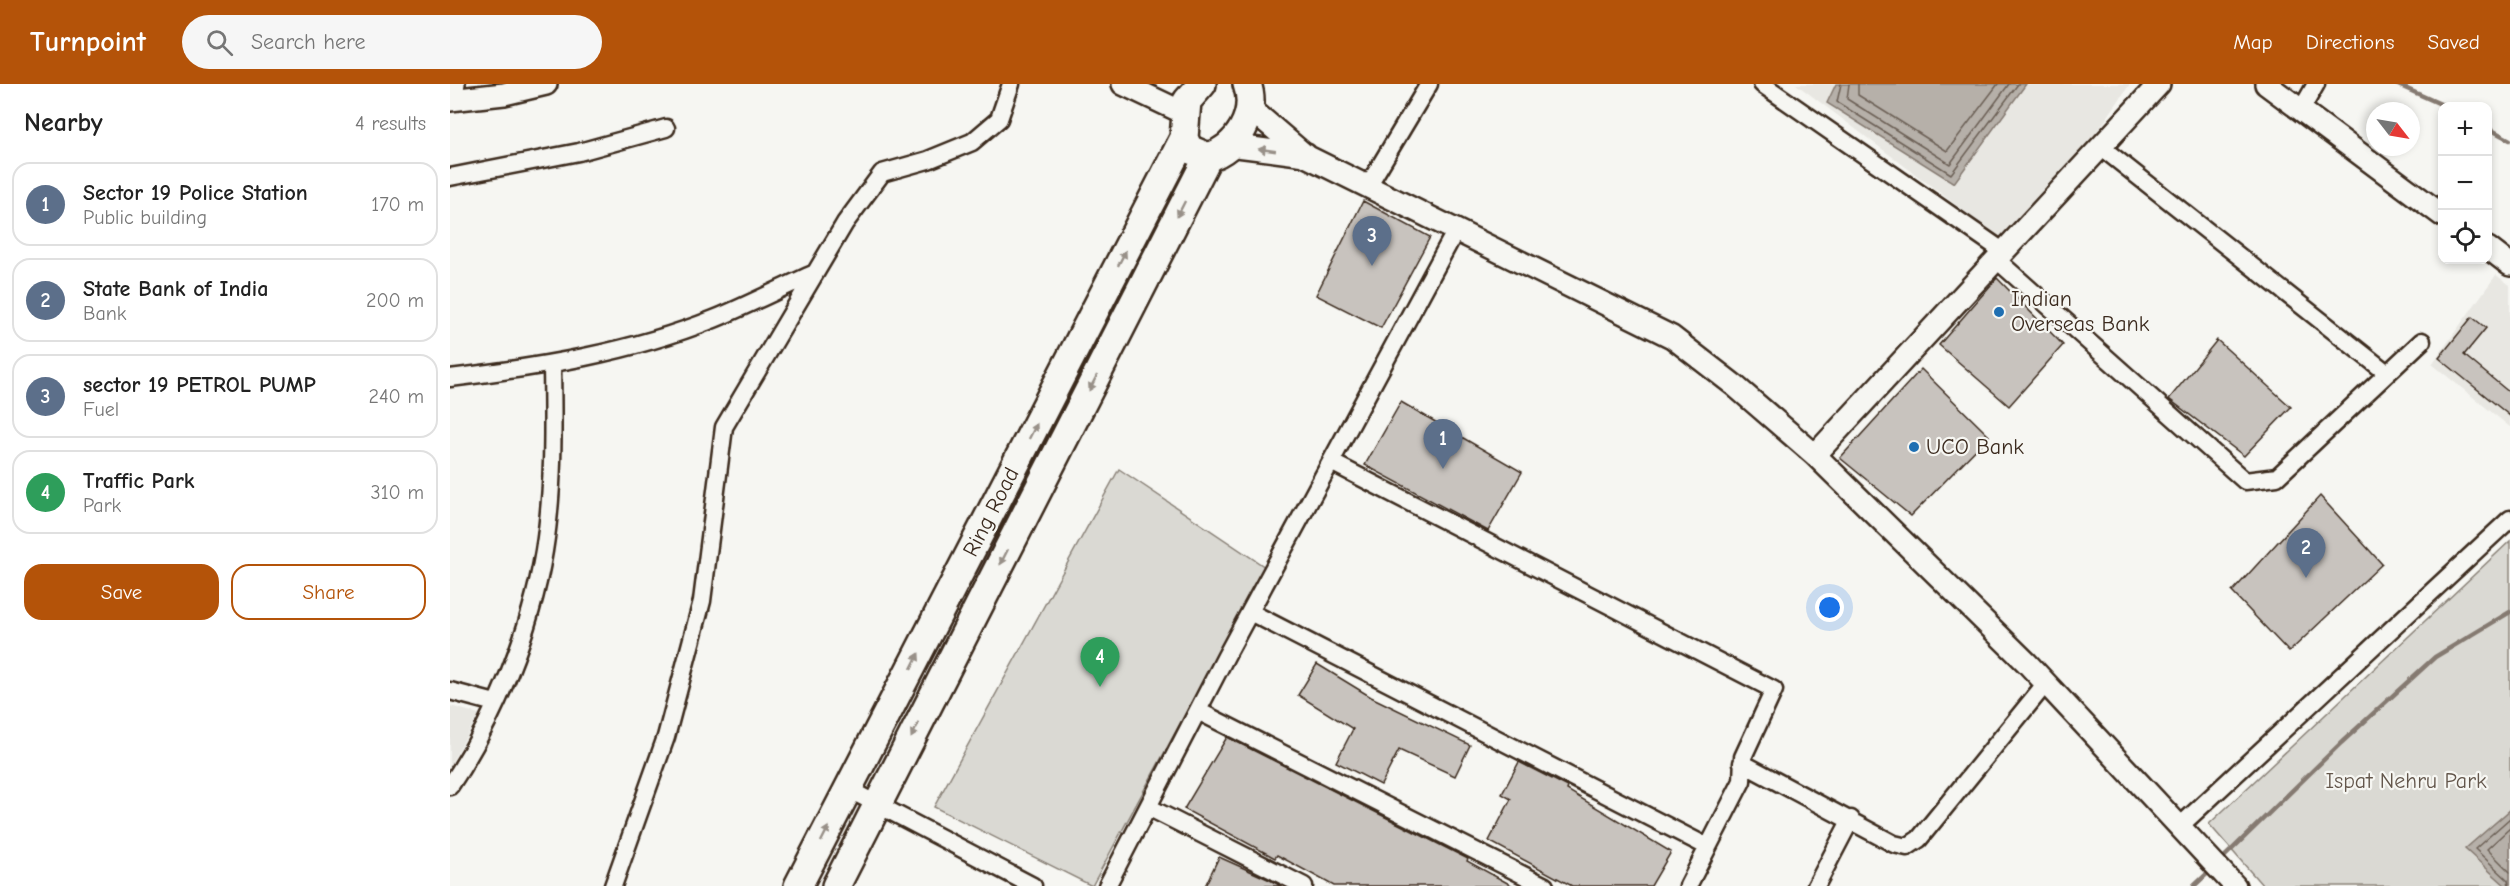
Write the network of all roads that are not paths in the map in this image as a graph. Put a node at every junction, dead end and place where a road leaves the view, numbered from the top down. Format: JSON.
{"nodes":[{"id":1,"x":546,"y":84,"type":"edge"},
{"id":2,"x":1011,"y":84,"type":"edge"},
{"id":3,"x":1123,"y":84,"type":"edge"},
{"id":4,"x":1429,"y":84,"type":"edge"},
{"id":5,"x":1762,"y":84,"type":"edge"},
{"id":6,"x":2159,"y":84,"type":"edge"},
{"id":7,"x":2266,"y":84,"type":"edge"},
{"id":8,"x":2316,"y":84,"type":"edge"},
{"id":9,"x":1251,"y":92,"type":"edge"},
{"id":10,"x":450,"y":100,"type":"edge"},
{"id":11,"x":1188,"y":102,"type":"edge"},
{"id":12,"x":2301,"y":110,"type":"junction"},
{"id":13,"x":666,"y":128,"type":"dead end"},
{"id":14,"x":2101,"y":147,"type":"junction"},
{"id":15,"x":1218,"y":151,"type":"junction"},
{"id":16,"x":1306,"y":156,"type":"junction"},
{"id":17,"x":450,"y":177,"type":"edge"},
{"id":18,"x":1368,"y":186,"type":"junction"},
{"id":19,"x":2438,"y":212,"type":"edge"},
{"id":20,"x":1456,"y":230,"type":"junction"},
{"id":21,"x":2492,"y":252,"type":"edge"},
{"id":22,"x":2001,"y":256,"type":"junction"},
{"id":23,"x":2510,"y":265,"type":"edge"},
{"id":24,"x":815,"y":273,"type":"junction"},
{"id":25,"x":2422,"y":341,"type":"dead end"},
{"id":26,"x":552,"y":365,"type":"junction"},
{"id":27,"x":2388,"y":373,"type":"junction"},
{"id":28,"x":450,"y":378,"type":"edge"},
{"id":29,"x":1815,"y":455,"type":"junction"},
{"id":30,"x":1331,"y":462,"type":"junction"},
{"id":31,"x":2510,"y":519,"type":"edge"},
{"id":32,"x":1250,"y":612,"type":"junction"},
{"id":33,"x":2046,"y":683,"type":"junction"},
{"id":34,"x":450,"y":691,"type":"edge"},
{"id":35,"x":495,"y":703,"type":"junction"},
{"id":36,"x":1197,"y":711,"type":"junction"},
{"id":37,"x":1742,"y":763,"type":"junction"},
{"id":38,"x":450,"y":786,"type":"edge"},
{"id":39,"x":848,"y":789,"type":"junction"},
{"id":40,"x":877,"y":805,"type":"junction"},
{"id":41,"x":1148,"y":807,"type":"junction"},
{"id":42,"x":1851,"y":819,"type":"junction"},
{"id":43,"x":2180,"y":827,"type":"junction"},
{"id":44,"x":1708,"y":847,"type":"junction"},
{"id":45,"x":2230,"y":881,"type":"edge"},
{"id":46,"x":613,"y":886,"type":"edge"},
{"id":47,"x":798,"y":886,"type":"edge"},
{"id":48,"x":836,"y":886,"type":"edge"},
{"id":49,"x":1033,"y":886,"type":"edge"},
{"id":50,"x":1107,"y":886,"type":"edge"},
{"id":51,"x":1304,"y":886,"type":"edge"},
{"id":52,"x":1545,"y":886,"type":"edge"},
{"id":53,"x":1688,"y":886,"type":"edge"},
{"id":54,"x":1816,"y":886,"type":"edge"}],
"edges":[{"from":1,"to":10,"type":"street"},
{"from":2,"to":24,"type":"street"},
{"from":3,"to":11,"type":"street"},
{"from":4,"to":18,"type":"street"},
{"from":5,"to":22,"type":"street"},
{"from":6,"to":14,"type":"street"},
{"from":7,"to":12,"type":"street"},
{"from":8,"to":12,"type":"street"},
{"from":9,"to":15,"type":"main road","name":"Ring Road"},
{"from":9,"to":16,"type":"street"},
{"from":11,"to":15,"type":"main road"},
{"from":39,"to":11,"type":"main road","name":"Ring Road","one_way":true},
{"from":12,"to":19,"type":"street"},
{"from":13,"to":17,"type":"street"},
{"from":14,"to":22,"type":"street"},
{"from":14,"to":27,"type":"street"},
{"from":16,"to":15,"type":"street","one_way":true},
{"from":15,"to":40,"type":"main road","name":"Ring Road","one_way":true},
{"from":16,"to":18,"type":"street"},
{"from":18,"to":20,"type":"street"},
{"from":20,"to":29,"type":"street"},
{"from":20,"to":30,"type":"street"},
{"from":21,"to":23,"type":"street"},
{"from":22,"to":27,"type":"street"},
{"from":22,"to":29,"type":"street"},
{"from":24,"to":26,"type":"street"},
{"from":24,"to":46,"type":"street"},
{"from":25,"to":27,"type":"street"},
{"from":26,"to":28,"type":"street"},
{"from":26,"to":35,"type":"street"},
{"from":29,"to":33,"type":"street"},
{"from":30,"to":32,"type":"street"},
{"from":30,"to":37,"type":"street"},
{"from":31,"to":43,"type":"street"},
{"from":32,"to":36,"type":"street"},
{"from":32,"to":44,"type":"street"},
{"from":33,"to":42,"type":"street"},
{"from":33,"to":43,"type":"street"},
{"from":34,"to":35,"type":"street"},
{"from":35,"to":38,"type":"street"},
{"from":36,"to":41,"type":"street"},
{"from":36,"to":52,"type":"street"},
{"from":37,"to":42,"type":"street"},
{"from":37,"to":44,"type":"street"},
{"from":39,"to":40,"type":"street"},
{"from":47,"to":39,"type":"main road","name":"Ring Road","one_way":true},
{"from":40,"to":48,"type":"main road","name":"Ring Road"},
{"from":40,"to":49,"type":"street"},
{"from":41,"to":50,"type":"street"},
{"from":41,"to":51,"type":"street"},
{"from":42,"to":54,"type":"street"},
{"from":43,"to":45,"type":"street"},
{"from":44,"to":53,"type":"street"}]}
